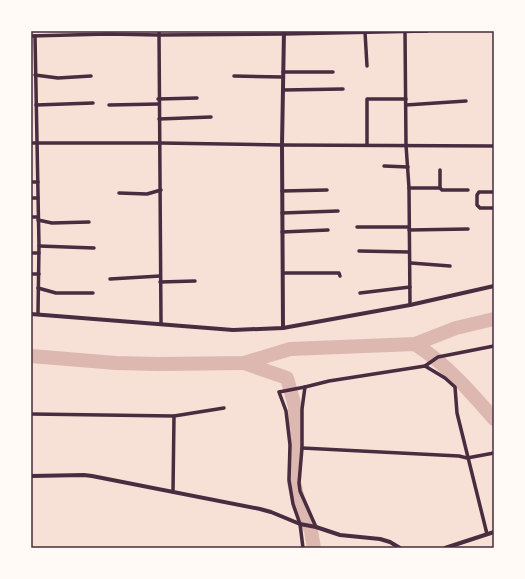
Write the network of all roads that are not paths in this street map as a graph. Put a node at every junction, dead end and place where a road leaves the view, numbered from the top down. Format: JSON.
{"nodes":[{"id":1,"x":427,"y":31,"type":"edge"},
{"id":2,"x":365,"y":32,"type":"edge"},
{"id":3,"x":406,"y":32,"type":"edge"},
{"id":4,"x":101,"y":33,"type":"edge"},
{"id":5,"x":159,"y":33,"type":"edge"},
{"id":6,"x":284,"y":33,"type":"edge"},
{"id":7,"x":33,"y":36,"type":"edge"},
{"id":8,"x":367,"y":66,"type":"dead end"},
{"id":9,"x":333,"y":72,"type":"dead end"},
{"id":10,"x":283,"y":74,"type":"junction"},
{"id":11,"x":35,"y":75,"type":"junction"},
{"id":12,"x":91,"y":76,"type":"dead end"},
{"id":13,"x":234,"y":76,"type":"dead end"},
{"id":14,"x":343,"y":89,"type":"dead end"},
{"id":15,"x":283,"y":90,"type":"junction"},
{"id":16,"x":197,"y":98,"type":"dead end"},
{"id":17,"x":158,"y":99,"type":"junction"},
{"id":18,"x":406,"y":99,"type":"junction"},
{"id":19,"x":466,"y":101,"type":"dead end"},
{"id":20,"x":94,"y":103,"type":"dead end"},
{"id":21,"x":159,"y":104,"type":"junction"},
{"id":22,"x":36,"y":105,"type":"junction"},
{"id":23,"x":109,"y":105,"type":"dead end"},
{"id":24,"x":406,"y":105,"type":"junction"},
{"id":25,"x":211,"y":117,"type":"dead end"},
{"id":26,"x":159,"y":119,"type":"junction"},
{"id":27,"x":31,"y":143,"type":"edge"},
{"id":28,"x":37,"y":143,"type":"junction"},
{"id":29,"x":160,"y":143,"type":"junction"},
{"id":30,"x":282,"y":145,"type":"junction"},
{"id":31,"x":367,"y":145,"type":"junction"},
{"id":32,"x":406,"y":145,"type":"junction"},
{"id":33,"x":494,"y":146,"type":"edge"},
{"id":34,"x":384,"y":166,"type":"dead end"},
{"id":35,"x":408,"y":167,"type":"junction"},
{"id":36,"x":440,"y":170,"type":"dead end"},
{"id":37,"x":31,"y":182,"type":"edge"},
{"id":38,"x":38,"y":182,"type":"junction"},
{"id":39,"x":409,"y":188,"type":"junction"},
{"id":40,"x":440,"y":188,"type":"junction"},
{"id":41,"x":161,"y":190,"type":"junction"},
{"id":42,"x":327,"y":190,"type":"dead end"},
{"id":43,"x":468,"y":190,"type":"dead end"},
{"id":44,"x":282,"y":191,"type":"junction"},
{"id":45,"x":494,"y":192,"type":"edge"},
{"id":46,"x":119,"y":193,"type":"dead end"},
{"id":47,"x":31,"y":198,"type":"edge"},
{"id":48,"x":38,"y":198,"type":"junction"},
{"id":49,"x":494,"y":208,"type":"edge"},
{"id":50,"x":338,"y":211,"type":"dead end"},
{"id":51,"x":282,"y":213,"type":"junction"},
{"id":52,"x":31,"y":218,"type":"edge"},
{"id":53,"x":38,"y":219,"type":"junction"},
{"id":54,"x":89,"y":222,"type":"dead end"},
{"id":55,"x":358,"y":227,"type":"dead end"},
{"id":56,"x":409,"y":228,"type":"junction"},
{"id":57,"x":468,"y":229,"type":"dead end"},
{"id":58,"x":328,"y":230,"type":"dead end"},
{"id":59,"x":282,"y":232,"type":"junction"},
{"id":60,"x":39,"y":246,"type":"junction"},
{"id":61,"x":94,"y":248,"type":"dead end"},
{"id":62,"x":359,"y":251,"type":"dead end"},
{"id":63,"x":39,"y":252,"type":"junction"},
{"id":64,"x":409,"y":252,"type":"junction"},
{"id":65,"x":31,"y":253,"type":"edge"},
{"id":66,"x":411,"y":263,"type":"junction"},
{"id":67,"x":450,"y":266,"type":"dead end"},
{"id":68,"x":282,"y":273,"type":"junction"},
{"id":69,"x":31,"y":274,"type":"edge"},
{"id":70,"x":39,"y":274,"type":"junction"},
{"id":71,"x":160,"y":276,"type":"junction"},
{"id":72,"x":340,"y":276,"type":"dead end"},
{"id":73,"x":110,"y":279,"type":"dead end"},
{"id":74,"x":195,"y":281,"type":"dead end"},
{"id":75,"x":160,"y":282,"type":"junction"},
{"id":76,"x":494,"y":286,"type":"edge"},
{"id":77,"x":410,"y":287,"type":"junction"},
{"id":78,"x":38,"y":288,"type":"junction"},
{"id":79,"x":93,"y":293,"type":"dead end"},
{"id":80,"x":360,"y":293,"type":"dead end"},
{"id":81,"x":410,"y":305,"type":"junction"},
{"id":82,"x":31,"y":314,"type":"edge"},
{"id":83,"x":38,"y":314,"type":"junction"},
{"id":84,"x":161,"y":323,"type":"junction"},
{"id":85,"x":283,"y":328,"type":"junction"},
{"id":86,"x":494,"y":346,"type":"edge"},
{"id":87,"x":425,"y":366,"type":"junction"},
{"id":88,"x":305,"y":387,"type":"junction"},
{"id":89,"x":224,"y":408,"type":"dead end"},
{"id":90,"x":31,"y":414,"type":"edge"},
{"id":91,"x":174,"y":416,"type":"junction"},
{"id":92,"x":302,"y":448,"type":"junction"},
{"id":93,"x":494,"y":453,"type":"edge"},
{"id":94,"x":467,"y":458,"type":"junction"},
{"id":95,"x":31,"y":476,"type":"edge"},
{"id":96,"x":173,"y":492,"type":"junction"},
{"id":97,"x":300,"y":524,"type":"junction"},
{"id":98,"x":316,"y":527,"type":"junction"},
{"id":99,"x":494,"y":532,"type":"edge"},
{"id":100,"x":487,"y":534,"type":"junction"},
{"id":101,"x":303,"y":548,"type":"edge"},
{"id":102,"x":400,"y":548,"type":"edge"},
{"id":103,"x":445,"y":548,"type":"edge"}],
"edges":[{"from":1,"to":3,"type":"street"},
{"from":2,"to":3,"type":"street"},
{"from":2,"to":6,"type":"street"},
{"from":2,"to":8,"type":"street"},
{"from":3,"to":18,"type":"street"},
{"from":4,"to":5,"type":"street"},
{"from":4,"to":7,"type":"street"},
{"from":5,"to":6,"type":"street"},
{"from":5,"to":17,"type":"street"},
{"from":6,"to":10,"type":"street"},
{"from":7,"to":11,"type":"street"},
{"from":9,"to":10,"type":"street"},
{"from":10,"to":13,"type":"street"},
{"from":10,"to":15,"type":"street"},
{"from":11,"to":12,"type":"street"},
{"from":11,"to":22,"type":"street"},
{"from":14,"to":15,"type":"street"},
{"from":15,"to":30,"type":"street"},
{"from":16,"to":17,"type":"street"},
{"from":17,"to":21,"type":"street"},
{"from":18,"to":24,"type":"street"},
{"from":18,"to":31,"type":"street"},
{"from":19,"to":24,"type":"street"},
{"from":20,"to":22,"type":"street"},
{"from":21,"to":23,"type":"street"},
{"from":21,"to":26,"type":"street"},
{"from":22,"to":28,"type":"street"},
{"from":24,"to":32,"type":"street"},
{"from":25,"to":26,"type":"street"},
{"from":26,"to":29,"type":"street"},
{"from":27,"to":28,"type":"street"},
{"from":28,"to":29,"type":"street"},
{"from":28,"to":38,"type":"street"},
{"from":29,"to":30,"type":"street"},
{"from":29,"to":41,"type":"street"},
{"from":30,"to":31,"type":"street"},
{"from":30,"to":44,"type":"street"},
{"from":31,"to":32,"type":"street"},
{"from":32,"to":33,"type":"street"},
{"from":32,"to":35,"type":"street"},
{"from":34,"to":35,"type":"street"},
{"from":35,"to":39,"type":"street"},
{"from":36,"to":40,"type":"street"},
{"from":37,"to":38,"type":"street"},
{"from":38,"to":48,"type":"street"},
{"from":39,"to":40,"type":"street"},
{"from":39,"to":56,"type":"street"},
{"from":40,"to":43,"type":"street"},
{"from":41,"to":46,"type":"street"},
{"from":41,"to":71,"type":"street"},
{"from":42,"to":44,"type":"street"},
{"from":44,"to":51,"type":"street"},
{"from":45,"to":49,"type":"street"},
{"from":47,"to":48,"type":"street"},
{"from":48,"to":53,"type":"street"},
{"from":50,"to":51,"type":"street"},
{"from":51,"to":59,"type":"street"},
{"from":52,"to":53,"type":"street"},
{"from":53,"to":54,"type":"street"},
{"from":53,"to":60,"type":"street"},
{"from":55,"to":56,"type":"street"},
{"from":56,"to":57,"type":"street"},
{"from":56,"to":64,"type":"street"},
{"from":58,"to":59,"type":"street"},
{"from":59,"to":68,"type":"street"},
{"from":60,"to":61,"type":"street"},
{"from":60,"to":63,"type":"street"},
{"from":62,"to":64,"type":"street"},
{"from":63,"to":65,"type":"street"},
{"from":63,"to":70,"type":"street"},
{"from":64,"to":66,"type":"street"},
{"from":66,"to":67,"type":"street"},
{"from":66,"to":77,"type":"street"},
{"from":68,"to":72,"type":"street"},
{"from":68,"to":85,"type":"street"},
{"from":69,"to":70,"type":"street"},
{"from":70,"to":78,"type":"street"},
{"from":71,"to":73,"type":"street"},
{"from":71,"to":75,"type":"street"},
{"from":74,"to":75,"type":"street"},
{"from":75,"to":84,"type":"street"},
{"from":76,"to":81,"type":"street"},
{"from":77,"to":80,"type":"street"},
{"from":77,"to":81,"type":"street"},
{"from":78,"to":79,"type":"street"},
{"from":78,"to":83,"type":"street"},
{"from":81,"to":85,"type":"street"},
{"from":82,"to":83,"type":"street"},
{"from":83,"to":84,"type":"street"},
{"from":84,"to":85,"type":"street"},
{"from":86,"to":87,"type":"street"},
{"from":87,"to":88,"type":"street"},
{"from":87,"to":94,"type":"street"},
{"from":88,"to":92,"type":"street"},
{"from":88,"to":97,"type":"street"},
{"from":89,"to":91,"type":"street"},
{"from":90,"to":91,"type":"street"},
{"from":91,"to":96,"type":"street"},
{"from":92,"to":94,"type":"street"},
{"from":92,"to":98,"type":"street"},
{"from":93,"to":94,"type":"street"},
{"from":94,"to":100,"type":"street"},
{"from":95,"to":96,"type":"street"},
{"from":96,"to":97,"type":"street"},
{"from":97,"to":98,"type":"street"},
{"from":97,"to":101,"type":"street"},
{"from":98,"to":102,"type":"street"},
{"from":99,"to":100,"type":"street"},
{"from":100,"to":103,"type":"street"}]}
